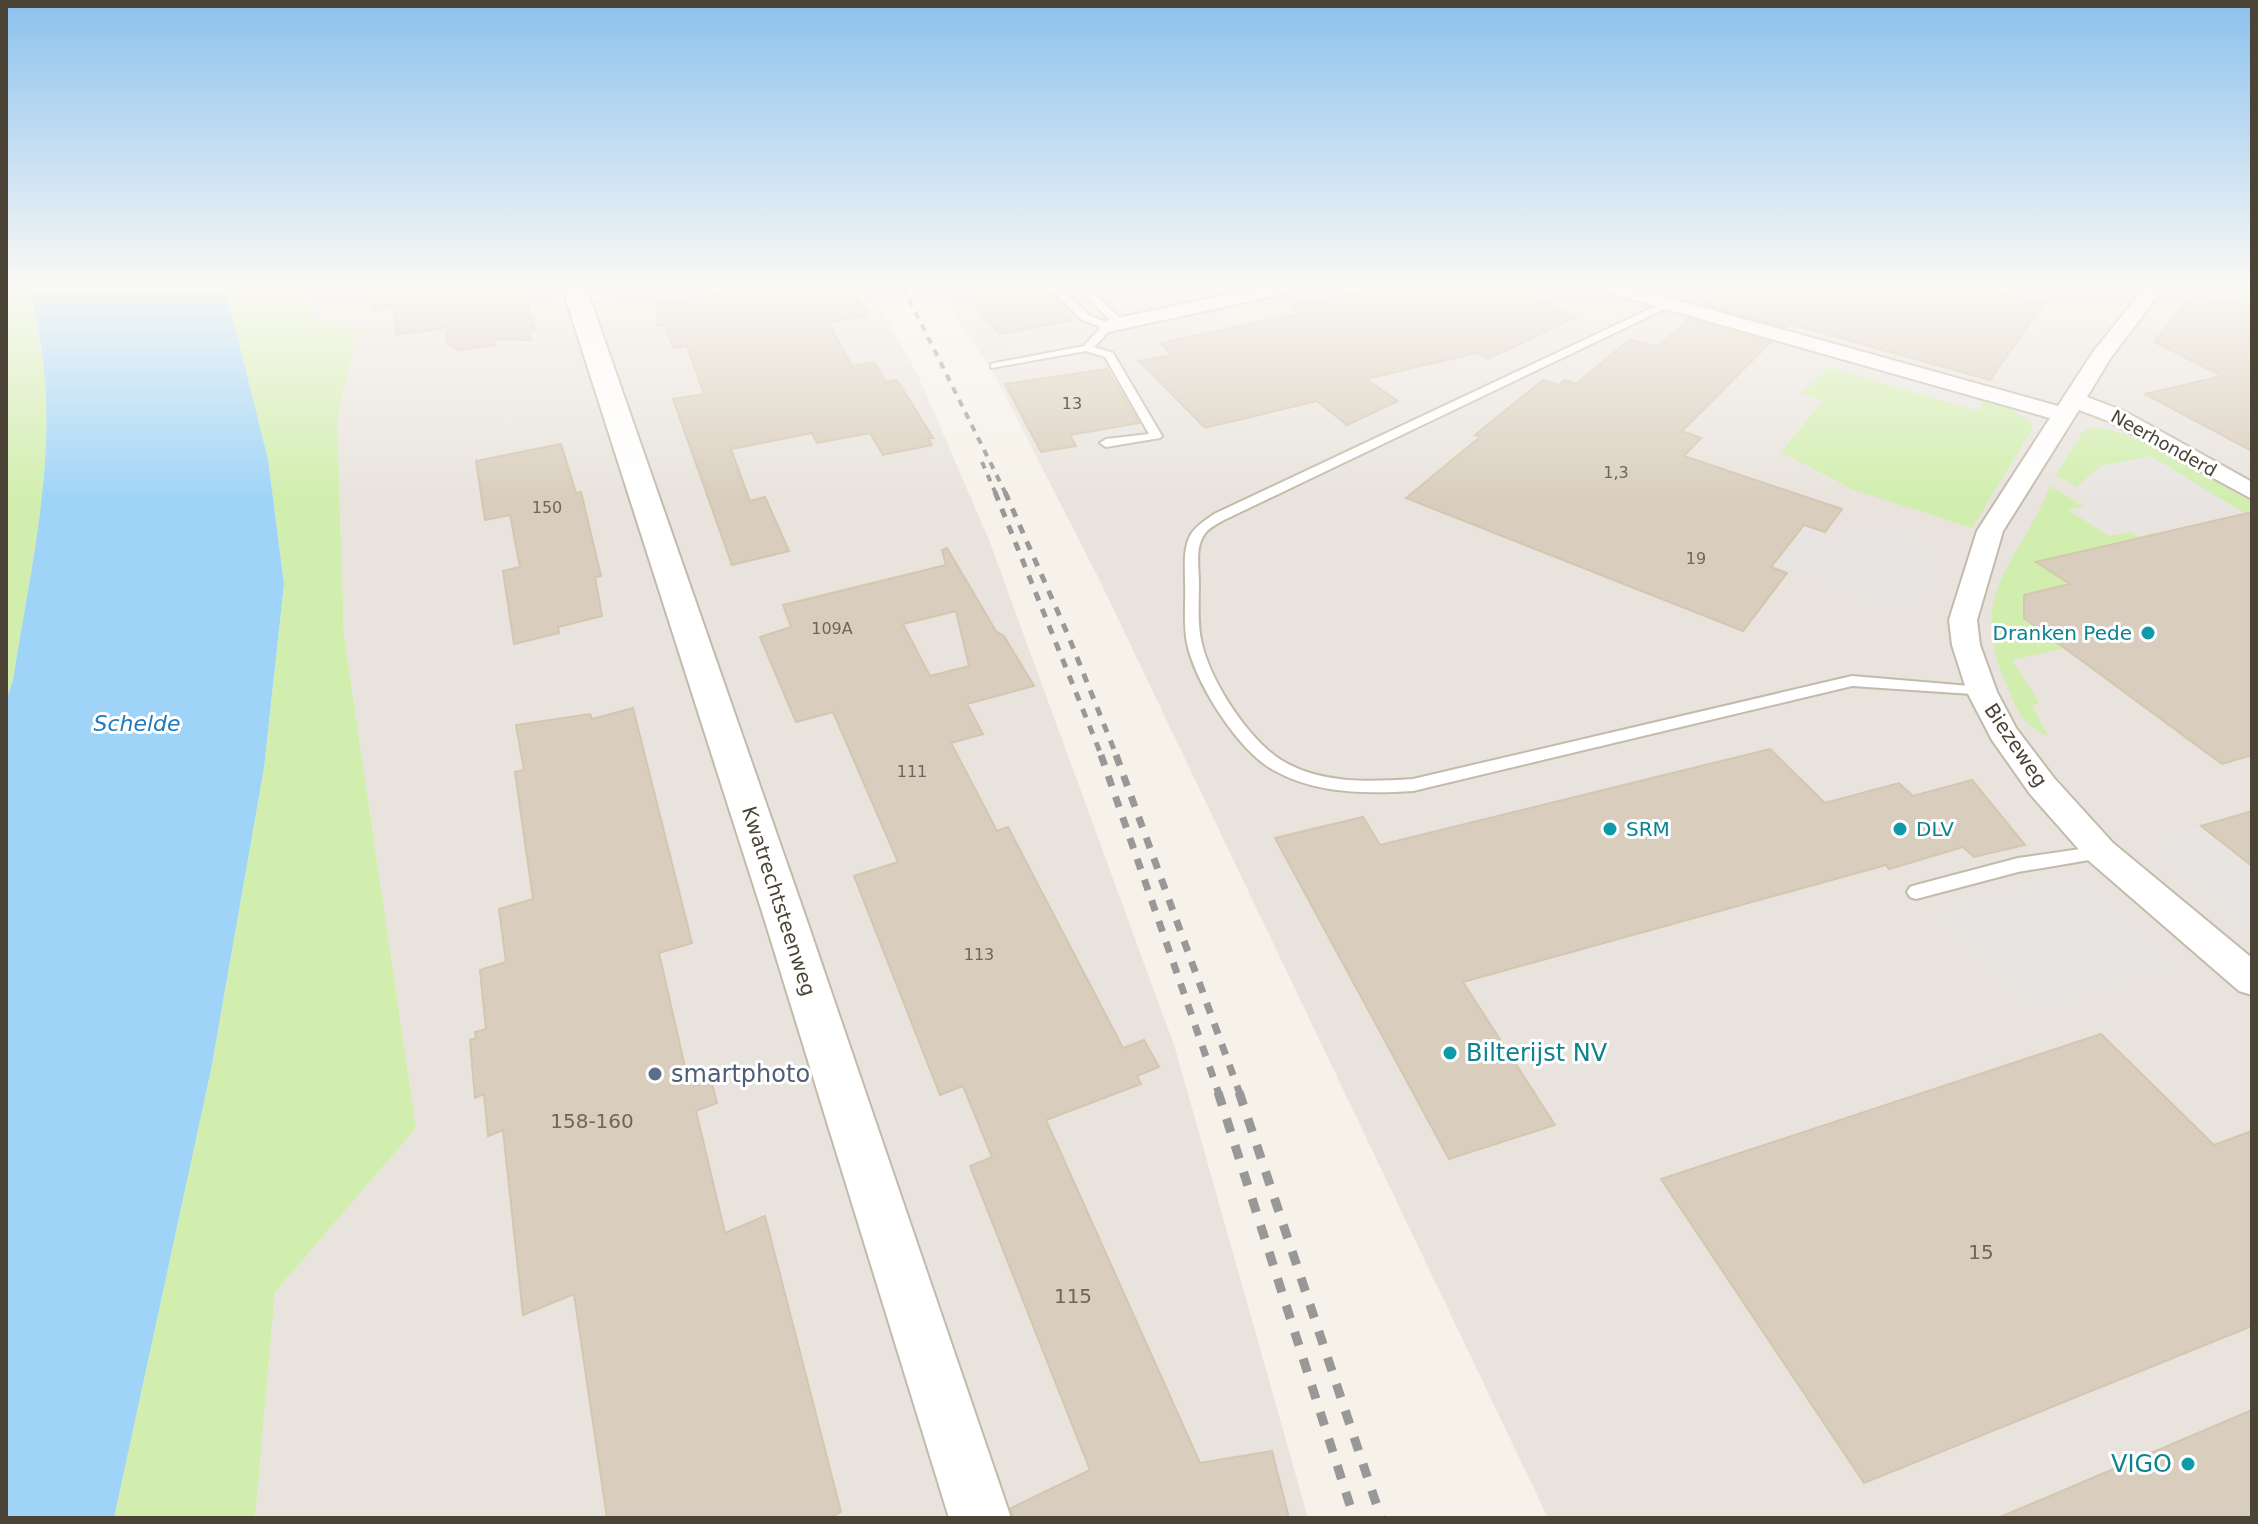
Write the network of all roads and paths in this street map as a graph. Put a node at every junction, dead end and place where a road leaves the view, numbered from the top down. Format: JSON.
{"nodes":[{"id":1,"x":598,"y":358,"type":"edge"},
{"id":2,"x":1035,"y":358,"type":"edge"},
{"id":3,"x":1111,"y":358,"type":"edge"},
{"id":4,"x":1553,"y":358,"type":"edge"},
{"id":5,"x":1879,"y":358,"type":"edge"},
{"id":6,"x":2100,"y":358,"type":"edge"},
{"id":7,"x":995,"y":366,"type":"dead end"},
{"id":8,"x":2069,"y":408,"type":"junction"},
{"id":9,"x":1106,"y":443,"type":"dead end"},
{"id":10,"x":2252,"y":492,"type":"edge"},
{"id":11,"x":1982,"y":692,"type":"junction"},
{"id":12,"x":2101,"y":852,"type":"junction"},
{"id":13,"x":1916,"y":892,"type":"dead end"},
{"id":14,"x":2252,"y":980,"type":"edge"},
{"id":15,"x":980,"y":1518,"type":"edge"}],
"edges":[{"from":1,"to":15,"type":"street","name":"Kwatrechtsteenweg"},
{"from":2,"to":7,"type":"lane"},
{"from":3,"to":9,"type":"lane"},
{"from":4,"to":11,"type":"lane"},
{"from":5,"to":8,"type":"street","name":"Neerhonderd"},
{"from":6,"to":8,"type":"street","name":"Biezeweg"},
{"from":8,"to":10,"type":"street","name":"Neerhonderd"},
{"from":8,"to":11,"type":"street","name":"Biezeweg"},
{"from":11,"to":12,"type":"street","name":"Biezeweg"},
{"from":12,"to":13,"type":"lane"},
{"from":12,"to":14,"type":"street","name":"Biezeweg"}]}
